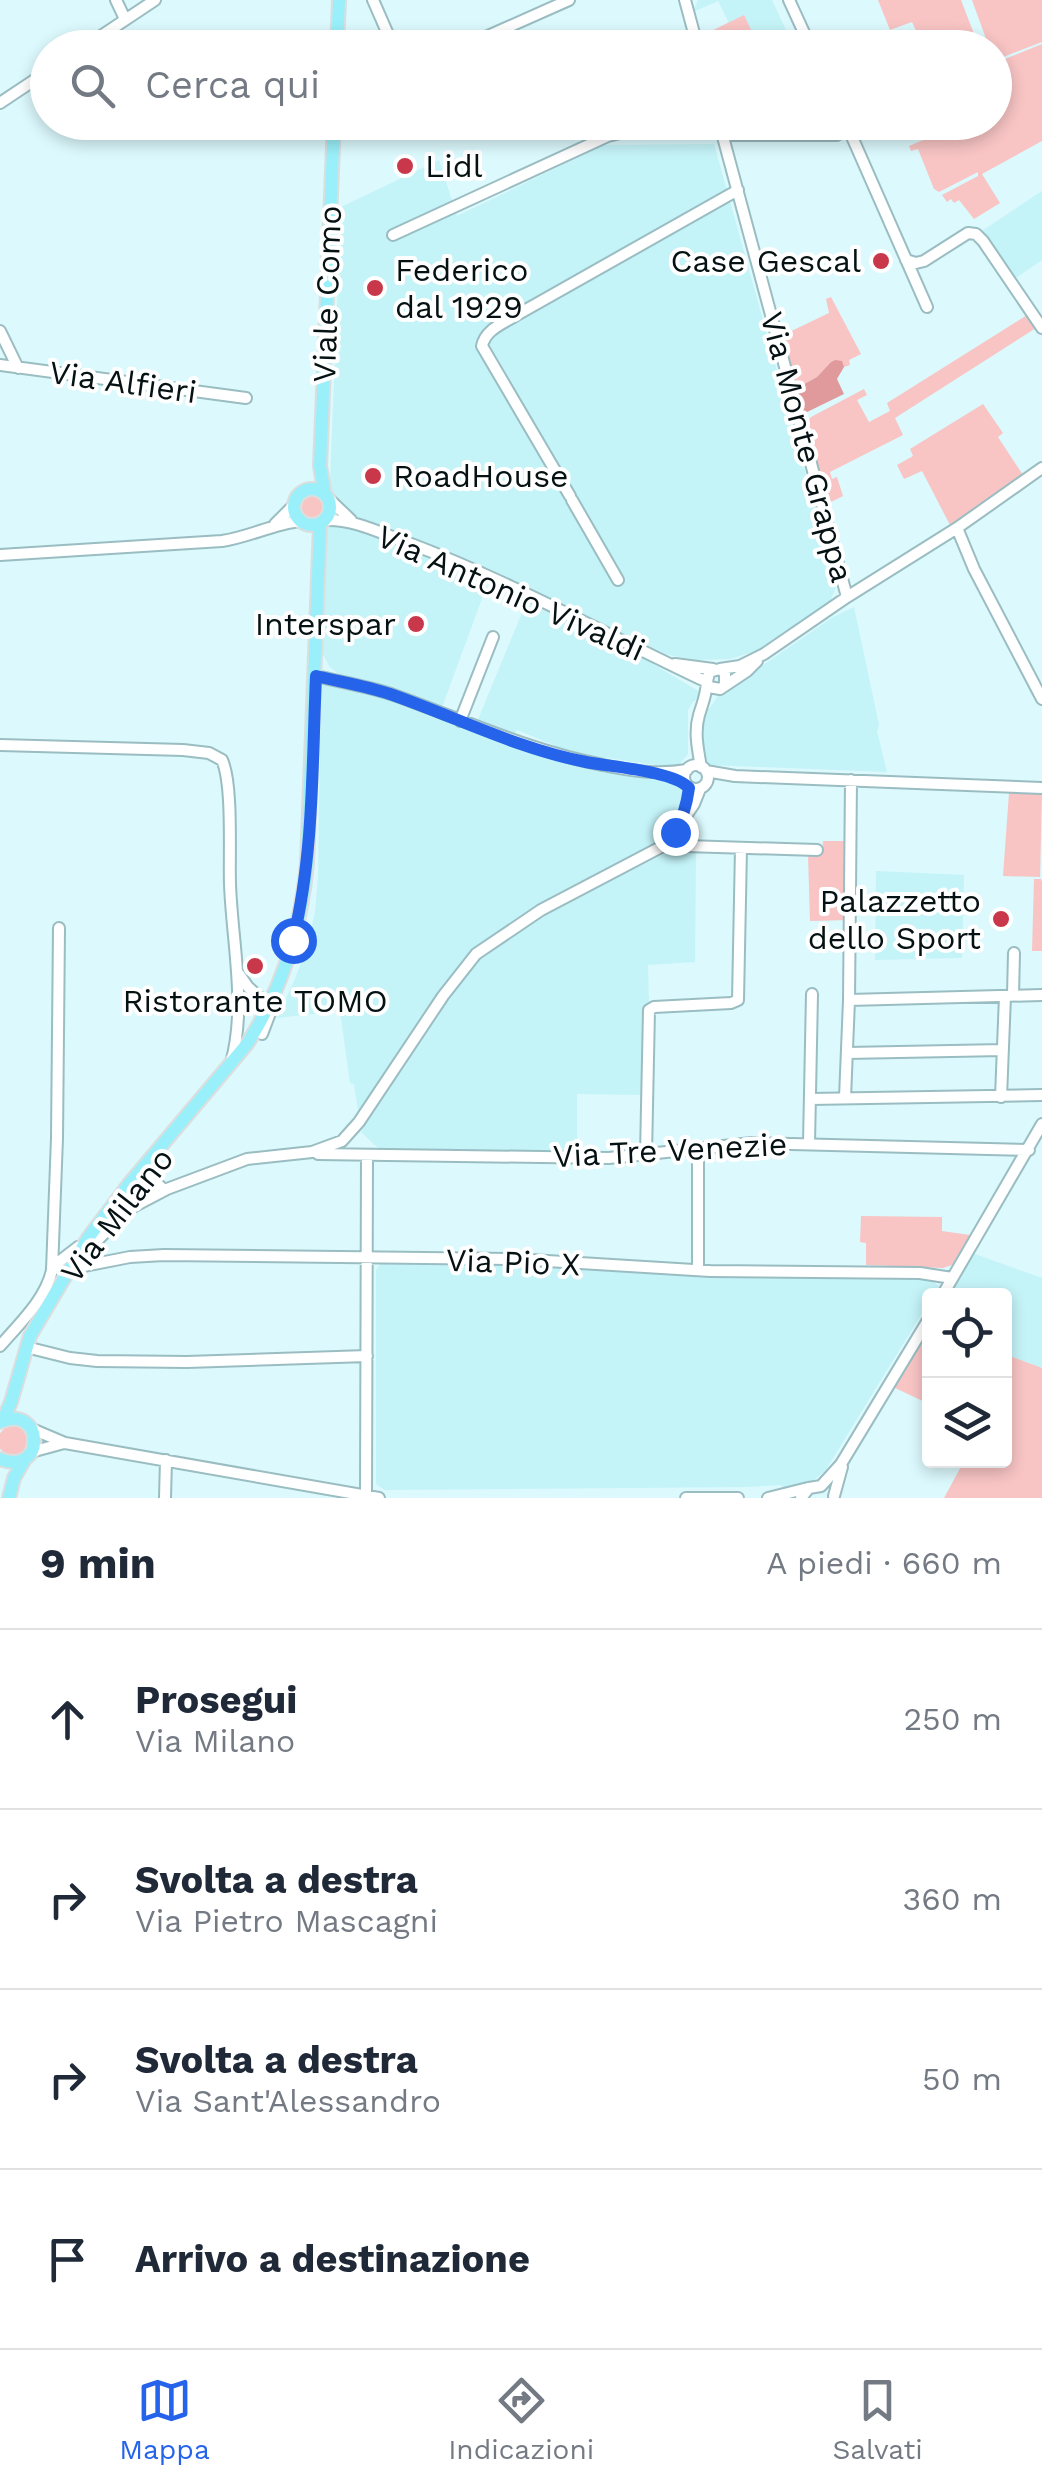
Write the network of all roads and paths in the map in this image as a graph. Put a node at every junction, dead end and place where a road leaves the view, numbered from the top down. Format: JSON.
{"nodes":[{"id":1,"x":116,"y":0,"type":"edge"},
{"id":2,"x":155,"y":0,"type":"edge"},
{"id":3,"x":339,"y":0,"type":"edge"},
{"id":4,"x":372,"y":0,"type":"edge"},
{"id":5,"x":568,"y":0,"type":"edge"},
{"id":6,"x":685,"y":0,"type":"edge"},
{"id":7,"x":789,"y":0,"type":"edge"},
{"id":8,"x":126,"y":19,"type":"junction"},
{"id":9,"x":110,"y":30,"type":"edge"},
{"id":10,"x":338,"y":30,"type":"edge"},
{"id":11,"x":386,"y":30,"type":"edge"},
{"id":12,"x":501,"y":30,"type":"edge"},
{"id":13,"x":693,"y":30,"type":"edge"},
{"id":14,"x":803,"y":30,"type":"edge"},
{"id":15,"x":30,"y":83,"type":"edge"},
{"id":16,"x":0,"y":103,"type":"edge"},
{"id":17,"x":333,"y":140,"type":"edge"},
{"id":18,"x":599,"y":140,"type":"edge"},
{"id":19,"x":724,"y":140,"type":"edge"},
{"id":20,"x":850,"y":140,"type":"edge"},
{"id":21,"x":738,"y":190,"type":"junction"},
{"id":22,"x":393,"y":236,"type":"dead end"},
{"id":23,"x":906,"y":260,"type":"junction"},
{"id":24,"x":928,"y":307,"type":"dead end"},
{"id":25,"x":1042,"y":328,"type":"edge"},
{"id":26,"x":0,"y":331,"type":"edge"},
{"id":27,"x":0,"y":364,"type":"edge"},
{"id":28,"x":18,"y":368,"type":"junction"},
{"id":29,"x":246,"y":398,"type":"dead end"},
{"id":30,"x":320,"y":466,"type":"junction"},
{"id":31,"x":1042,"y":468,"type":"edge"},
{"id":32,"x":304,"y":491,"type":"junction"},
{"id":33,"x":327,"y":497,"type":"junction"},
{"id":34,"x":294,"y":505,"type":"junction"},
{"id":35,"x":300,"y":521,"type":"junction"},
{"id":36,"x":323,"y":522,"type":"junction"},
{"id":37,"x":356,"y":524,"type":"junction"},
{"id":38,"x":274,"y":525,"type":"junction"},
{"id":39,"x":952,"y":531,"type":"junction"},
{"id":40,"x":318,"y":551,"type":"junction"},
{"id":41,"x":0,"y":555,"type":"edge"},
{"id":42,"x":618,"y":580,"type":"dead end"},
{"id":43,"x":847,"y":597,"type":"junction"},
{"id":44,"x":492,"y":637,"type":"dead end"},
{"id":45,"x":764,"y":654,"type":"junction"},
{"id":46,"x":664,"y":662,"type":"junction"},
{"id":47,"x":716,"y":669,"type":"junction"},
{"id":48,"x":316,"y":676,"type":"junction"},
{"id":49,"x":706,"y":682,"type":"junction"},
{"id":50,"x":1038,"y":682,"type":"edge"},
{"id":51,"x":723,"y":686,"type":"junction"},
{"id":52,"x":1042,"y":699,"type":"edge"},
{"id":53,"x":705,"y":701,"type":"junction"},
{"id":54,"x":460,"y":721,"type":"junction"},
{"id":55,"x":0,"y":745,"type":"edge"},
{"id":56,"x":696,"y":777,"type":"junction"},
{"id":57,"x":851,"y":780,"type":"junction"},
{"id":58,"x":1042,"y":788,"type":"edge"},
{"id":59,"x":674,"y":833,"type":"junction"},
{"id":60,"x":309,"y":835,"type":"junction"},
{"id":61,"x":742,"y":848,"type":"junction"},
{"id":62,"x":817,"y":850,"type":"dead end"},
{"id":63,"x":59,"y":928,"type":"dead end"},
{"id":64,"x":1014,"y":953,"type":"dead end"},
{"id":65,"x":284,"y":970,"type":"junction"},
{"id":66,"x":236,"y":971,"type":"junction"},
{"id":67,"x":256,"y":994,"type":"junction"},
{"id":68,"x":812,"y":994,"type":"dead end"},
{"id":69,"x":1042,"y":994,"type":"edge"},
{"id":70,"x":1009,"y":996,"type":"junction"},
{"id":71,"x":849,"y":1000,"type":"junction"},
{"id":72,"x":237,"y":1002,"type":"junction"},
{"id":73,"x":270,"y":1007,"type":"junction"},
{"id":74,"x":236,"y":1030,"type":"junction"},
{"id":75,"x":255,"y":1040,"type":"junction"},
{"id":76,"x":1003,"y":1050,"type":"junction"},
{"id":77,"x":847,"y":1053,"type":"junction"},
{"id":78,"x":230,"y":1064,"type":"junction"},
{"id":79,"x":1042,"y":1094,"type":"edge"},
{"id":80,"x":1001,"y":1096,"type":"junction"},
{"id":81,"x":810,"y":1098,"type":"junction"},
{"id":82,"x":845,"y":1098,"type":"junction"},
{"id":83,"x":1042,"y":1124,"type":"edge"},
{"id":84,"x":350,"y":1136,"type":"junction"},
{"id":85,"x":809,"y":1143,"type":"junction"},
{"id":86,"x":698,"y":1148,"type":"junction"},
{"id":87,"x":1028,"y":1150,"type":"junction"},
{"id":88,"x":312,"y":1152,"type":"junction"},
{"id":89,"x":365,"y":1153,"type":"junction"},
{"id":90,"x":646,"y":1155,"type":"junction"},
{"id":91,"x":149,"y":1172,"type":"junction"},
{"id":92,"x":164,"y":1188,"type":"junction"},
{"id":93,"x":133,"y":1192,"type":"junction"},
{"id":94,"x":96,"y":1226,"type":"junction"},
{"id":95,"x":53,"y":1238,"type":"junction"},
{"id":96,"x":79,"y":1253,"type":"junction"},
{"id":97,"x":367,"y":1258,"type":"junction"},
{"id":98,"x":52,"y":1264,"type":"junction"},
{"id":99,"x":74,"y":1268,"type":"junction"},
{"id":100,"x":698,"y":1270,"type":"junction"},
{"id":101,"x":952,"y":1278,"type":"junction"},
{"id":102,"x":946,"y":1288,"type":"edge"},
{"id":103,"x":58,"y":1291,"type":"junction"},
{"id":104,"x":922,"y":1330,"type":"edge"},
{"id":105,"x":0,"y":1346,"type":"edge"},
{"id":106,"x":26,"y":1347,"type":"junction"},
{"id":107,"x":367,"y":1356,"type":"junction"},
{"id":108,"x":18,"y":1379,"type":"junction"},
{"id":109,"x":2,"y":1421,"type":"edge"},
{"id":110,"x":29,"y":1426,"type":"junction"},
{"id":111,"x":64,"y":1443,"type":"junction"},
{"id":112,"x":849,"y":1452,"type":"junction"},
{"id":113,"x":28,"y":1455,"type":"junction"},
{"id":114,"x":0,"y":1460,"type":"edge"},
{"id":115,"x":166,"y":1460,"type":"junction"},
{"id":116,"x":811,"y":1491,"type":"edge"},
{"id":117,"x":10,"y":1494,"type":"edge"},
{"id":118,"x":366,"y":1497,"type":"edge"},
{"id":119,"x":835,"y":1497,"type":"edge"},
{"id":120,"x":165,"y":1498,"type":"edge"},
{"id":121,"x":379,"y":1498,"type":"edge"},
{"id":122,"x":686,"y":1498,"type":"edge"},
{"id":123,"x":738,"y":1498,"type":"edge"},
{"id":124,"x":768,"y":1498,"type":"edge"}],
"edges":[{"from":1,"to":8,"type":"street"},
{"from":2,"to":8,"type":"street"},
{"from":3,"to":10,"type":"main road"},
{"from":4,"to":11,"type":"street"},
{"from":5,"to":12,"type":"street"},
{"from":6,"to":13,"type":"street"},
{"from":7,"to":14,"type":"street"},
{"from":8,"to":9,"type":"street"},
{"from":15,"to":16,"type":"street"},
{"from":17,"to":30,"type":"main road","name":"Viale Como"},
{"from":18,"to":22,"type":"street"},
{"from":19,"to":21,"type":"street","name":"Via Monte Grappa"},
{"from":20,"to":23,"type":"street"},
{"from":21,"to":42,"type":"street"},
{"from":21,"to":43,"type":"street","name":"Via Monte Grappa"},
{"from":23,"to":24,"type":"street"},
{"from":23,"to":25,"type":"street"},
{"from":26,"to":28,"type":"street"},
{"from":27,"to":28,"type":"street","name":"Via Alfieri"},
{"from":28,"to":29,"type":"street","name":"Via Alfieri"},
{"from":30,"to":32,"type":"main road"},
{"from":30,"to":33,"type":"main road","name":"Viale Como"},
{"from":31,"to":39,"type":"street"},
{"from":32,"to":33,"type":"main road"},
{"from":32,"to":34,"type":"main road"},
{"from":33,"to":36,"type":"main road"},
{"from":33,"to":37,"type":"street"},
{"from":34,"to":35,"type":"main road"},
{"from":34,"to":38,"type":"street"},
{"from":35,"to":36,"type":"main road"},
{"from":35,"to":38,"type":"street"},
{"from":35,"to":40,"type":"main road"},
{"from":36,"to":37,"type":"street"},
{"from":36,"to":40,"type":"main road","name":"Via Milano"},
{"from":37,"to":46,"type":"street","name":"Via Antonio Vivaldi"},
{"from":38,"to":41,"type":"street"},
{"from":39,"to":43,"type":"street"},
{"from":39,"to":50,"type":"street"},
{"from":40,"to":48,"type":"main road","name":"Via Milano"},
{"from":43,"to":45,"type":"street"},
{"from":44,"to":54,"type":"street"},
{"from":45,"to":47,"type":"street"},
{"from":45,"to":51,"type":"street"},
{"from":46,"to":47,"type":"street"},
{"from":46,"to":49,"type":"street","name":"Via Antonio Vivaldi"},
{"from":47,"to":49,"type":"street"},
{"from":47,"to":51,"type":"street"},
{"from":48,"to":54,"type":"street"},
{"from":48,"to":60,"type":"main road","name":"Via Milano"},
{"from":49,"to":51,"type":"street"},
{"from":49,"to":53,"type":"street"},
{"from":50,"to":52,"type":"street"},
{"from":51,"to":53,"type":"street"},
{"from":53,"to":56,"type":"street"},
{"from":54,"to":56,"type":"street"},
{"from":55,"to":66,"type":"street"},
{"from":56,"to":57,"type":"street"},
{"from":56,"to":59,"type":"street"},
{"from":57,"to":58,"type":"street"},
{"from":57,"to":71,"type":"street"},
{"from":59,"to":61,"type":"street"},
{"from":59,"to":84,"type":"street"},
{"from":60,"to":65,"type":"main road","name":"Via Milano"},
{"from":60,"to":75,"type":"main road","name":"Via Milano"},
{"from":61,"to":62,"type":"street"},
{"from":61,"to":90,"type":"street"},
{"from":63,"to":95,"type":"street"},
{"from":64,"to":70,"type":"street"},
{"from":65,"to":67,"type":"street"},
{"from":65,"to":73,"type":"main road","name":"Via Milano"},
{"from":66,"to":67,"type":"street"},
{"from":66,"to":72,"type":"street"},
{"from":67,"to":72,"type":"street"},
{"from":67,"to":73,"type":"street"},
{"from":68,"to":81,"type":"street"},
{"from":69,"to":70,"type":"street"},
{"from":70,"to":71,"type":"street"},
{"from":70,"to":76,"type":"street"},
{"from":71,"to":77,"type":"street"},
{"from":72,"to":74,"type":"street"},
{"from":73,"to":75,"type":"main road","name":"Via Milano"},
{"from":74,"to":75,"type":"street"},
{"from":74,"to":78,"type":"street"},
{"from":75,"to":78,"type":"main road","name":"Via Milano"},
{"from":75,"to":91,"type":"main road","name":"Via Milano"},
{"from":76,"to":77,"type":"street"},
{"from":76,"to":80,"type":"street"},
{"from":77,"to":82,"type":"street"},
{"from":78,"to":94,"type":"main road","name":"Via Milano"},
{"from":79,"to":80,"type":"street"},
{"from":80,"to":82,"type":"street"},
{"from":81,"to":82,"type":"street"},
{"from":81,"to":85,"type":"street"},
{"from":83,"to":87,"type":"street"},
{"from":84,"to":88,"type":"street"},
{"from":84,"to":89,"type":"street"},
{"from":85,"to":86,"type":"street","name":"Via Tre Venezie"},
{"from":85,"to":87,"type":"street","name":"Via Tre Venezie"},
{"from":86,"to":90,"type":"street","name":"Via Tre Venezie"},
{"from":86,"to":100,"type":"street"},
{"from":87,"to":101,"type":"street"},
{"from":88,"to":89,"type":"street","name":"Via Tre Venezie"},
{"from":88,"to":92,"type":"street"},
{"from":89,"to":90,"type":"street","name":"Via Tre Venezie"},
{"from":89,"to":97,"type":"street"},
{"from":91,"to":92,"type":"street"},
{"from":91,"to":93,"type":"main road","name":"Via Milano"},
{"from":92,"to":93,"type":"street"},
{"from":92,"to":96,"type":"street"},
{"from":93,"to":94,"type":"street"},
{"from":93,"to":96,"type":"main road","name":"Via Milano"},
{"from":94,"to":96,"type":"street"},
{"from":94,"to":103,"type":"main road","name":"Via Milano"},
{"from":95,"to":96,"type":"street"},
{"from":95,"to":98,"type":"street"},
{"from":96,"to":98,"type":"street"},
{"from":96,"to":99,"type":"main road","name":"Via Milano"},
{"from":97,"to":99,"type":"street","name":"Via Pio X"},
{"from":97,"to":100,"type":"street","name":"Via Pio X"},
{"from":97,"to":107,"type":"street"},
{"from":98,"to":105,"type":"street"},
{"from":99,"to":103,"type":"main road","name":"Via Milano"},
{"from":100,"to":101,"type":"street","name":"Via Pio X"},
{"from":101,"to":102,"type":"street"},
{"from":103,"to":106,"type":"main road"},
{"from":104,"to":112,"type":"street"},
{"from":106,"to":107,"type":"street"},
{"from":106,"to":108,"type":"main road"},
{"from":107,"to":118,"type":"street"},
{"from":108,"to":109,"type":"main road"},
{"from":108,"to":110,"type":"main road"},
{"from":109,"to":110,"type":"main road"},
{"from":110,"to":111,"type":"street"},
{"from":110,"to":113,"type":"main road"},
{"from":111,"to":113,"type":"street"},
{"from":111,"to":115,"type":"street"},
{"from":112,"to":116,"type":"street"},
{"from":112,"to":119,"type":"street"},
{"from":113,"to":114,"type":"main road"},
{"from":113,"to":117,"type":"main road"},
{"from":114,"to":117,"type":"main road"},
{"from":115,"to":118,"type":"street"},
{"from":115,"to":120,"type":"street"},
{"from":116,"to":119,"type":"street"},
{"from":116,"to":124,"type":"street"},
{"from":118,"to":121,"type":"street"},
{"from":122,"to":123,"type":"street"}]}
